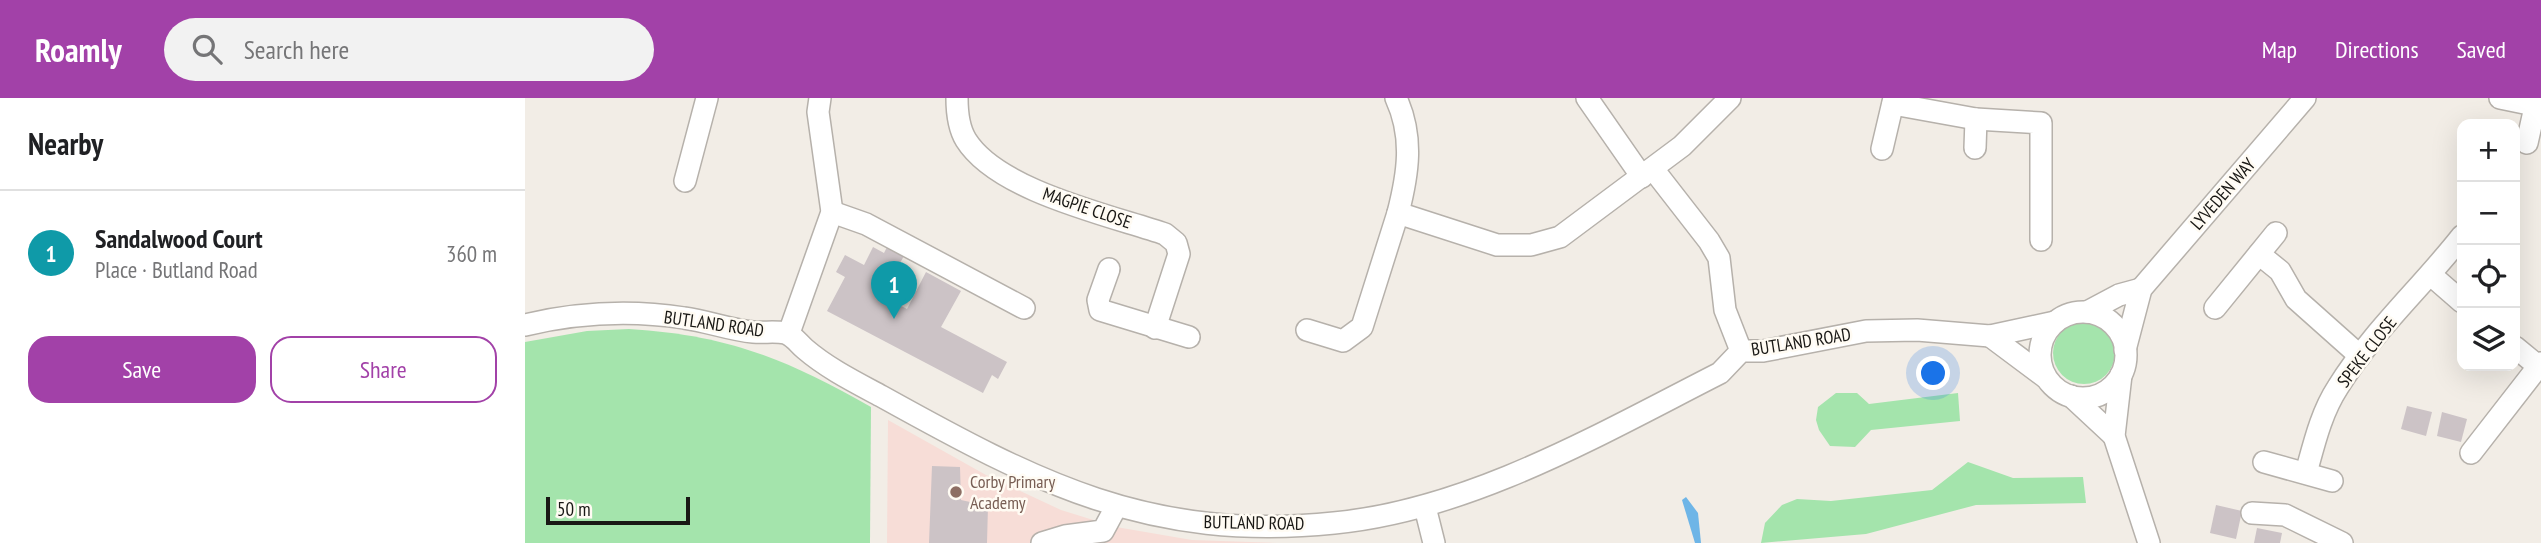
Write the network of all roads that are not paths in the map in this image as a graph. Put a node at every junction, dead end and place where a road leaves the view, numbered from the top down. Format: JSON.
{"nodes":[{"id":1,"x":707,"y":98,"type":"edge"},
{"id":2,"x":820,"y":98,"type":"edge"},
{"id":3,"x":957,"y":98,"type":"edge"},
{"id":4,"x":1395,"y":98,"type":"edge"},
{"id":5,"x":1587,"y":98,"type":"edge"},
{"id":6,"x":1730,"y":98,"type":"edge"},
{"id":7,"x":2305,"y":98,"type":"edge"},
{"id":8,"x":2500,"y":98,"type":"edge"},
{"id":9,"x":1893,"y":101,"type":"edge"},
{"id":10,"x":2536,"y":101,"type":"edge"},
{"id":11,"x":1976,"y":119,"type":"junction"},
{"id":12,"x":2527,"y":143,"type":"dead end"},
{"id":13,"x":1975,"y":148,"type":"dead end"},
{"id":14,"x":1882,"y":149,"type":"dead end"},
{"id":15,"x":1647,"y":173,"type":"junction"},
{"id":16,"x":685,"y":180,"type":"dead end"},
{"id":17,"x":832,"y":212,"type":"junction"},
{"id":18,"x":1398,"y":214,"type":"junction"},
{"id":19,"x":2276,"y":233,"type":"dead end"},
{"id":20,"x":2041,"y":240,"type":"dead end"},
{"id":21,"x":2457,"y":242,"type":"edge"},
{"id":22,"x":2259,"y":254,"type":"junction"},
{"id":23,"x":1108,"y":269,"type":"dead end"},
{"id":24,"x":2431,"y":275,"type":"junction"},
{"id":25,"x":2141,"y":289,"type":"junction"},
{"id":26,"x":2457,"y":298,"type":"edge"},
{"id":27,"x":2215,"y":307,"type":"dead end"},
{"id":28,"x":1024,"y":308,"type":"dead end"},
{"id":29,"x":2087,"y":312,"type":"junction"},
{"id":30,"x":2055,"y":322,"type":"junction"},
{"id":31,"x":525,"y":325,"type":"edge"},
{"id":32,"x":1155,"y":328,"type":"junction"},
{"id":33,"x":1307,"y":330,"type":"dead end"},
{"id":34,"x":789,"y":333,"type":"junction"},
{"id":35,"x":1990,"y":336,"type":"junction"},
{"id":36,"x":1189,"y":337,"type":"dead end"},
{"id":37,"x":2125,"y":350,"type":"junction"},
{"id":38,"x":1741,"y":351,"type":"junction"},
{"id":39,"x":2520,"y":351,"type":"edge"},
{"id":40,"x":2360,"y":356,"type":"junction"},
{"id":41,"x":2539,"y":365,"type":"edge"},
{"id":42,"x":2121,"y":375,"type":"junction"},
{"id":43,"x":2045,"y":377,"type":"junction"},
{"id":44,"x":2071,"y":397,"type":"junction"},
{"id":45,"x":2114,"y":436,"type":"junction"},
{"id":46,"x":2471,"y":453,"type":"dead end"},
{"id":47,"x":2264,"y":462,"type":"dead end"},
{"id":48,"x":2306,"y":473,"type":"junction"},
{"id":49,"x":2332,"y":481,"type":"dead end"},
{"id":50,"x":1116,"y":507,"type":"junction"},
{"id":51,"x":1425,"y":507,"type":"junction"},
{"id":52,"x":2252,"y":513,"type":"dead end"},
{"id":53,"x":1042,"y":543,"type":"edge"},
{"id":54,"x":1434,"y":543,"type":"edge"},
{"id":55,"x":2149,"y":543,"type":"edge"},
{"id":56,"x":2341,"y":543,"type":"edge"}],
"edges":[{"from":1,"to":16,"type":"street"},
{"from":2,"to":17,"type":"street"},
{"from":3,"to":32,"type":"street","name":"MAGPIE CLOSE"},
{"from":4,"to":18,"type":"street"},
{"from":5,"to":15,"type":"street"},
{"from":6,"to":15,"type":"street"},
{"from":7,"to":25,"type":"street","name":"LYVEDEN WAY"},
{"from":8,"to":10,"type":"street"},
{"from":9,"to":11,"type":"street"},
{"from":9,"to":14,"type":"street"},
{"from":10,"to":12,"type":"street"},
{"from":11,"to":13,"type":"street"},
{"from":11,"to":20,"type":"street"},
{"from":15,"to":18,"type":"street"},
{"from":15,"to":38,"type":"street"},
{"from":17,"to":28,"type":"street"},
{"from":17,"to":34,"type":"street"},
{"from":18,"to":33,"type":"street"},
{"from":19,"to":22,"type":"street"},
{"from":21,"to":24,"type":"street","name":"SPEKE CLOSE"},
{"from":22,"to":27,"type":"street"},
{"from":22,"to":40,"type":"street"},
{"from":23,"to":32,"type":"street"},
{"from":24,"to":26,"type":"street"},
{"from":24,"to":40,"type":"street","name":"SPEKE CLOSE"},
{"from":25,"to":29,"type":"street","name":"LYVEDEN WAY"},
{"from":25,"to":37,"type":"street","name":"LYVEDEN WAY"},
{"from":29,"to":30,"type":"street"},
{"from":29,"to":37,"type":"street"},
{"from":30,"to":35,"type":"street","name":"BUTLAND ROAD"},
{"from":30,"to":43,"type":"street"},
{"from":31,"to":34,"type":"street","name":"BUTLAND ROAD"},
{"from":32,"to":36,"type":"street"},
{"from":34,"to":50,"type":"street","name":"BUTLAND ROAD"},
{"from":35,"to":38,"type":"street","name":"BUTLAND ROAD"},
{"from":35,"to":43,"type":"street"},
{"from":37,"to":42,"type":"street"},
{"from":38,"to":51,"type":"street","name":"BUTLAND ROAD"},
{"from":39,"to":41,"type":"street"},
{"from":40,"to":48,"type":"street","name":"SPEKE CLOSE"},
{"from":41,"to":46,"type":"street"},
{"from":42,"to":44,"type":"street"},
{"from":42,"to":45,"type":"street"},
{"from":43,"to":44,"type":"street"},
{"from":44,"to":45,"type":"street"},
{"from":45,"to":55,"type":"street"},
{"from":47,"to":48,"type":"street"},
{"from":48,"to":49,"type":"street"},
{"from":50,"to":51,"type":"street","name":"BUTLAND ROAD"},
{"from":50,"to":53,"type":"street"},
{"from":51,"to":54,"type":"street"},
{"from":52,"to":56,"type":"street"}]}
